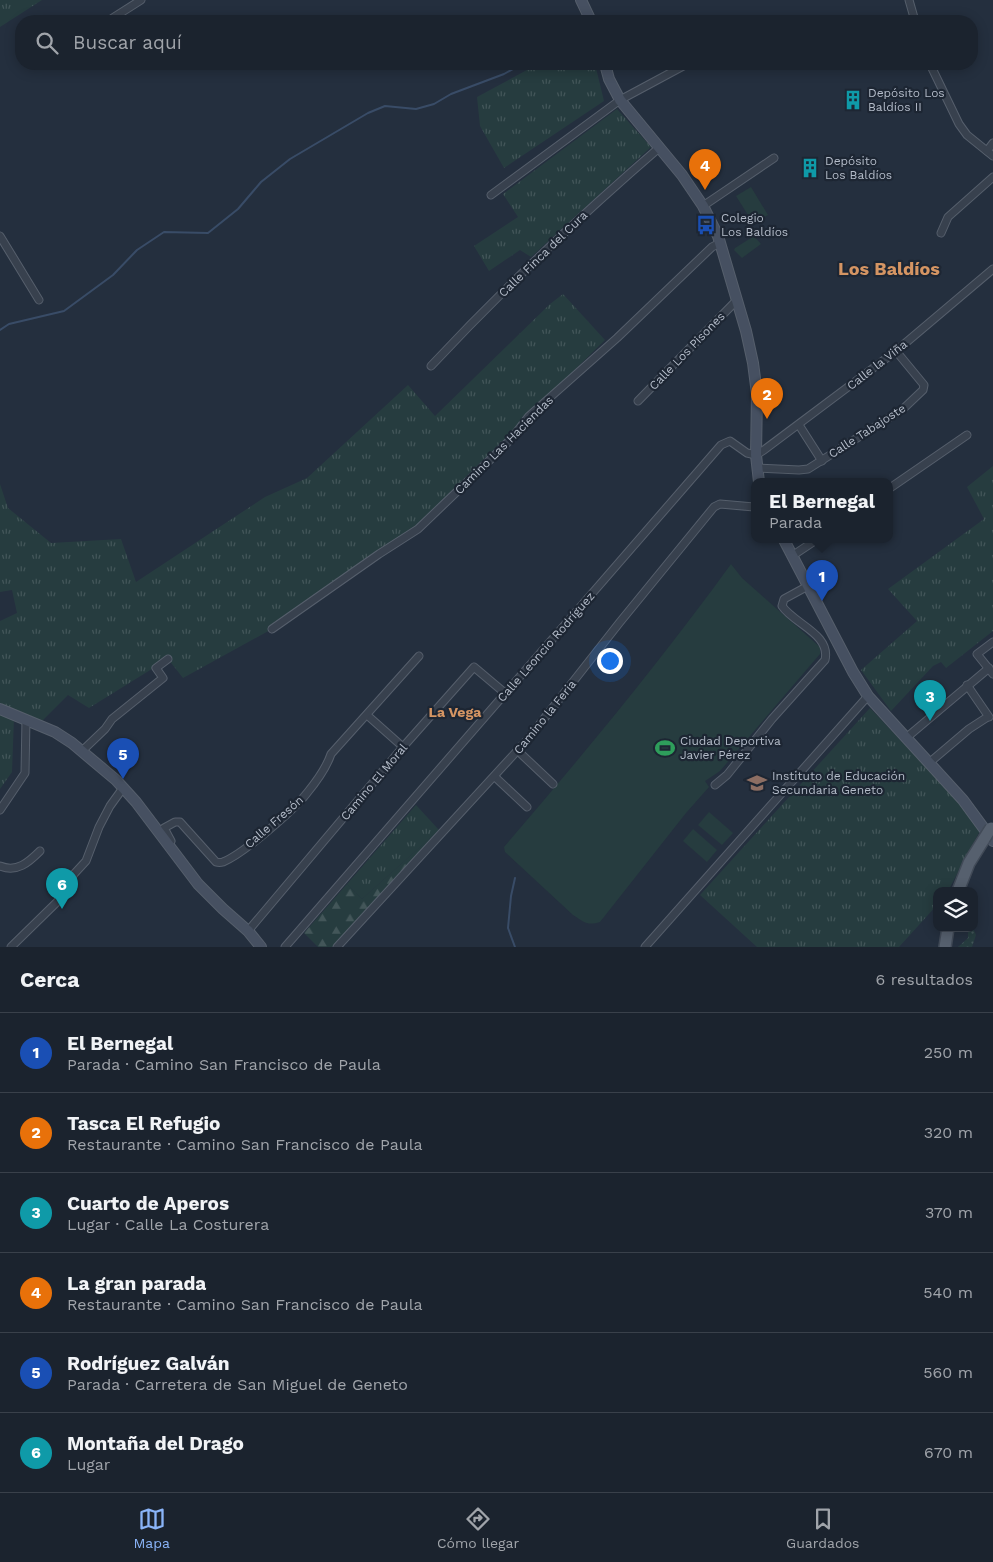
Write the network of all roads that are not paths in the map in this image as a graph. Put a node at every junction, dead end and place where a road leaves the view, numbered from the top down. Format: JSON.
{"nodes":[{"id":1,"x":141,"y":0,"type":"edge"},
{"id":2,"x":581,"y":0,"type":"edge"},
{"id":3,"x":909,"y":0,"type":"edge"},
{"id":4,"x":117,"y":15,"type":"edge"},
{"id":5,"x":588,"y":15,"type":"edge"},
{"id":6,"x":913,"y":15,"type":"edge"},
{"id":7,"x":606,"y":70,"type":"edge"},
{"id":8,"x":676,"y":70,"type":"edge"},
{"id":9,"x":933,"y":70,"type":"edge"},
{"id":10,"x":620,"y":100,"type":"junction"},
{"id":11,"x":993,"y":143,"type":"edge"},
{"id":12,"x":660,"y":147,"type":"junction"},
{"id":13,"x":990,"y":154,"type":"edge"},
{"id":14,"x":774,"y":158,"type":"dead end"},
{"id":15,"x":993,"y":177,"type":"edge"},
{"id":16,"x":491,"y":195,"type":"dead end"},
{"id":17,"x":702,"y":206,"type":"junction"},
{"id":18,"x":941,"y":233,"type":"dead end"},
{"id":19,"x":0,"y":236,"type":"edge"},
{"id":20,"x":720,"y":242,"type":"junction"},
{"id":21,"x":3,"y":246,"type":"edge"},
{"id":22,"x":993,"y":269,"type":"edge"},
{"id":23,"x":39,"y":300,"type":"dead end"},
{"id":24,"x":736,"y":300,"type":"junction"},
{"id":25,"x":896,"y":351,"type":"junction"},
{"id":26,"x":431,"y":366,"type":"dead end"},
{"id":27,"x":638,"y":401,"type":"dead end"},
{"id":28,"x":799,"y":425,"type":"junction"},
{"id":29,"x":967,"y":435,"type":"dead end"},
{"id":30,"x":756,"y":455,"type":"junction"},
{"id":31,"x":822,"y":461,"type":"junction"},
{"id":32,"x":758,"y":468,"type":"junction"},
{"id":33,"x":759,"y":478,"type":"edge"},
{"id":34,"x":893,"y":486,"type":"edge"},
{"id":35,"x":751,"y":507,"type":"edge"},
{"id":36,"x":786,"y":543,"type":"edge"},
{"id":37,"x":812,"y":543,"type":"edge"},
{"id":38,"x":792,"y":556,"type":"junction"},
{"id":39,"x":808,"y":586,"type":"junction"},
{"id":40,"x":272,"y":629,"type":"dead end"},
{"id":41,"x":993,"y":642,"type":"edge"},
{"id":42,"x":419,"y":656,"type":"dead end"},
{"id":43,"x":168,"y":659,"type":"dead end"},
{"id":44,"x":991,"y":671,"type":"edge"},
{"id":45,"x":966,"y":685,"type":"junction"},
{"id":46,"x":506,"y":694,"type":"junction"},
{"id":47,"x":868,"y":696,"type":"junction"},
{"id":48,"x":0,"y":709,"type":"edge"},
{"id":49,"x":367,"y":715,"type":"junction"},
{"id":50,"x":26,"y":718,"type":"junction"},
{"id":51,"x":906,"y":738,"type":"junction"},
{"id":52,"x":403,"y":746,"type":"junction"},
{"id":53,"x":82,"y":751,"type":"junction"},
{"id":54,"x":518,"y":751,"type":"junction"},
{"id":55,"x":929,"y":763,"type":"junction"},
{"id":56,"x":495,"y":777,"type":"junction"},
{"id":57,"x":553,"y":784,"type":"dead end"},
{"id":58,"x":715,"y":785,"type":"dead end"},
{"id":59,"x":123,"y":788,"type":"junction"},
{"id":60,"x":527,"y":807,"type":"dead end"},
{"id":61,"x":0,"y":810,"type":"edge"},
{"id":62,"x":992,"y":827,"type":"edge"},
{"id":63,"x":988,"y":840,"type":"edge"},
{"id":64,"x":167,"y":844,"type":"junction"},
{"id":65,"x":40,"y":851,"type":"dead end"},
{"id":66,"x":0,"y":866,"type":"edge"},
{"id":67,"x":960,"y":887,"type":"edge"},
{"id":68,"x":248,"y":931,"type":"junction"},
{"id":69,"x":947,"y":932,"type":"edge"},
{"id":70,"x":11,"y":947,"type":"edge"},
{"id":71,"x":261,"y":947,"type":"edge"},
{"id":72,"x":285,"y":947,"type":"edge"},
{"id":73,"x":338,"y":947,"type":"edge"},
{"id":74,"x":646,"y":947,"type":"edge"},
{"id":75,"x":945,"y":947,"type":"edge"}],
"edges":[{"from":1,"to":4,"type":"street"},
{"from":2,"to":5,"type":"main road"},
{"from":3,"to":6,"type":"street"},
{"from":7,"to":10,"type":"main road"},
{"from":8,"to":10,"type":"street"},
{"from":9,"to":13,"type":"street"},
{"from":10,"to":12,"type":"main road"},
{"from":10,"to":16,"type":"street"},
{"from":11,"to":13,"type":"street"},
{"from":12,"to":17,"type":"main road"},
{"from":12,"to":26,"type":"street","name":"Calle Finca del Cura"},
{"from":14,"to":17,"type":"street"},
{"from":15,"to":18,"type":"street"},
{"from":17,"to":20,"type":"main road"},
{"from":19,"to":21,"type":"street"},
{"from":20,"to":24,"type":"main road"},
{"from":20,"to":40,"type":"street","name":"Camino Las Haciendas"},
{"from":21,"to":23,"type":"street"},
{"from":22,"to":25,"type":"street","name":"Calle la Viña"},
{"from":24,"to":27,"type":"street","name":"Calle Los Pisones"},
{"from":24,"to":30,"type":"main road"},
{"from":25,"to":28,"type":"street","name":"Calle la Viña"},
{"from":25,"to":31,"type":"street","name":"Calle Tabajoste"},
{"from":28,"to":30,"type":"street","name":"Calle la Viña"},
{"from":28,"to":31,"type":"street"},
{"from":29,"to":34,"type":"street"},
{"from":30,"to":32,"type":"main road"},
{"from":30,"to":46,"type":"street","name":"Calle Leoncio Rodríguez"},
{"from":31,"to":32,"type":"street","name":"Calle Tabajoste"},
{"from":32,"to":33,"type":"main road"},
{"from":35,"to":54,"type":"street","name":"Camino la Feria"},
{"from":36,"to":38,"type":"main road"},
{"from":37,"to":38,"type":"street"},
{"from":38,"to":39,"type":"main road"},
{"from":39,"to":47,"type":"main road"},
{"from":39,"to":58,"type":"street"},
{"from":41,"to":44,"type":"street"},
{"from":42,"to":49,"type":"street","name":"Calle Fresón"},
{"from":43,"to":53,"type":"street"},
{"from":44,"to":45,"type":"street"},
{"from":45,"to":51,"type":"street"},
{"from":45,"to":55,"type":"street"},
{"from":46,"to":52,"type":"street","name":"Camino El Moral"},
{"from":46,"to":72,"type":"street","name":"Calle Leoncio Rodríguez"},
{"from":47,"to":51,"type":"main road"},
{"from":47,"to":74,"type":"street"},
{"from":48,"to":50,"type":"main road"},
{"from":49,"to":52,"type":"street"},
{"from":49,"to":64,"type":"street","name":"Calle Fresón"},
{"from":50,"to":53,"type":"main road"},
{"from":50,"to":61,"type":"street"},
{"from":51,"to":55,"type":"main road"},
{"from":52,"to":68,"type":"street","name":"Camino El Moral"},
{"from":53,"to":59,"type":"main road"},
{"from":54,"to":56,"type":"street","name":"Camino la Feria"},
{"from":54,"to":57,"type":"street"},
{"from":55,"to":63,"type":"main road"},
{"from":56,"to":60,"type":"street"},
{"from":56,"to":73,"type":"street","name":"Camino la Feria"},
{"from":59,"to":64,"type":"main road"},
{"from":59,"to":70,"type":"street"},
{"from":62,"to":63,"type":"main road","bridge":true},
{"from":63,"to":67,"type":"main road"},
{"from":64,"to":68,"type":"main road"},
{"from":65,"to":66,"type":"street"},
{"from":68,"to":71,"type":"main road"},
{"from":69,"to":75,"type":"main road"}]}
